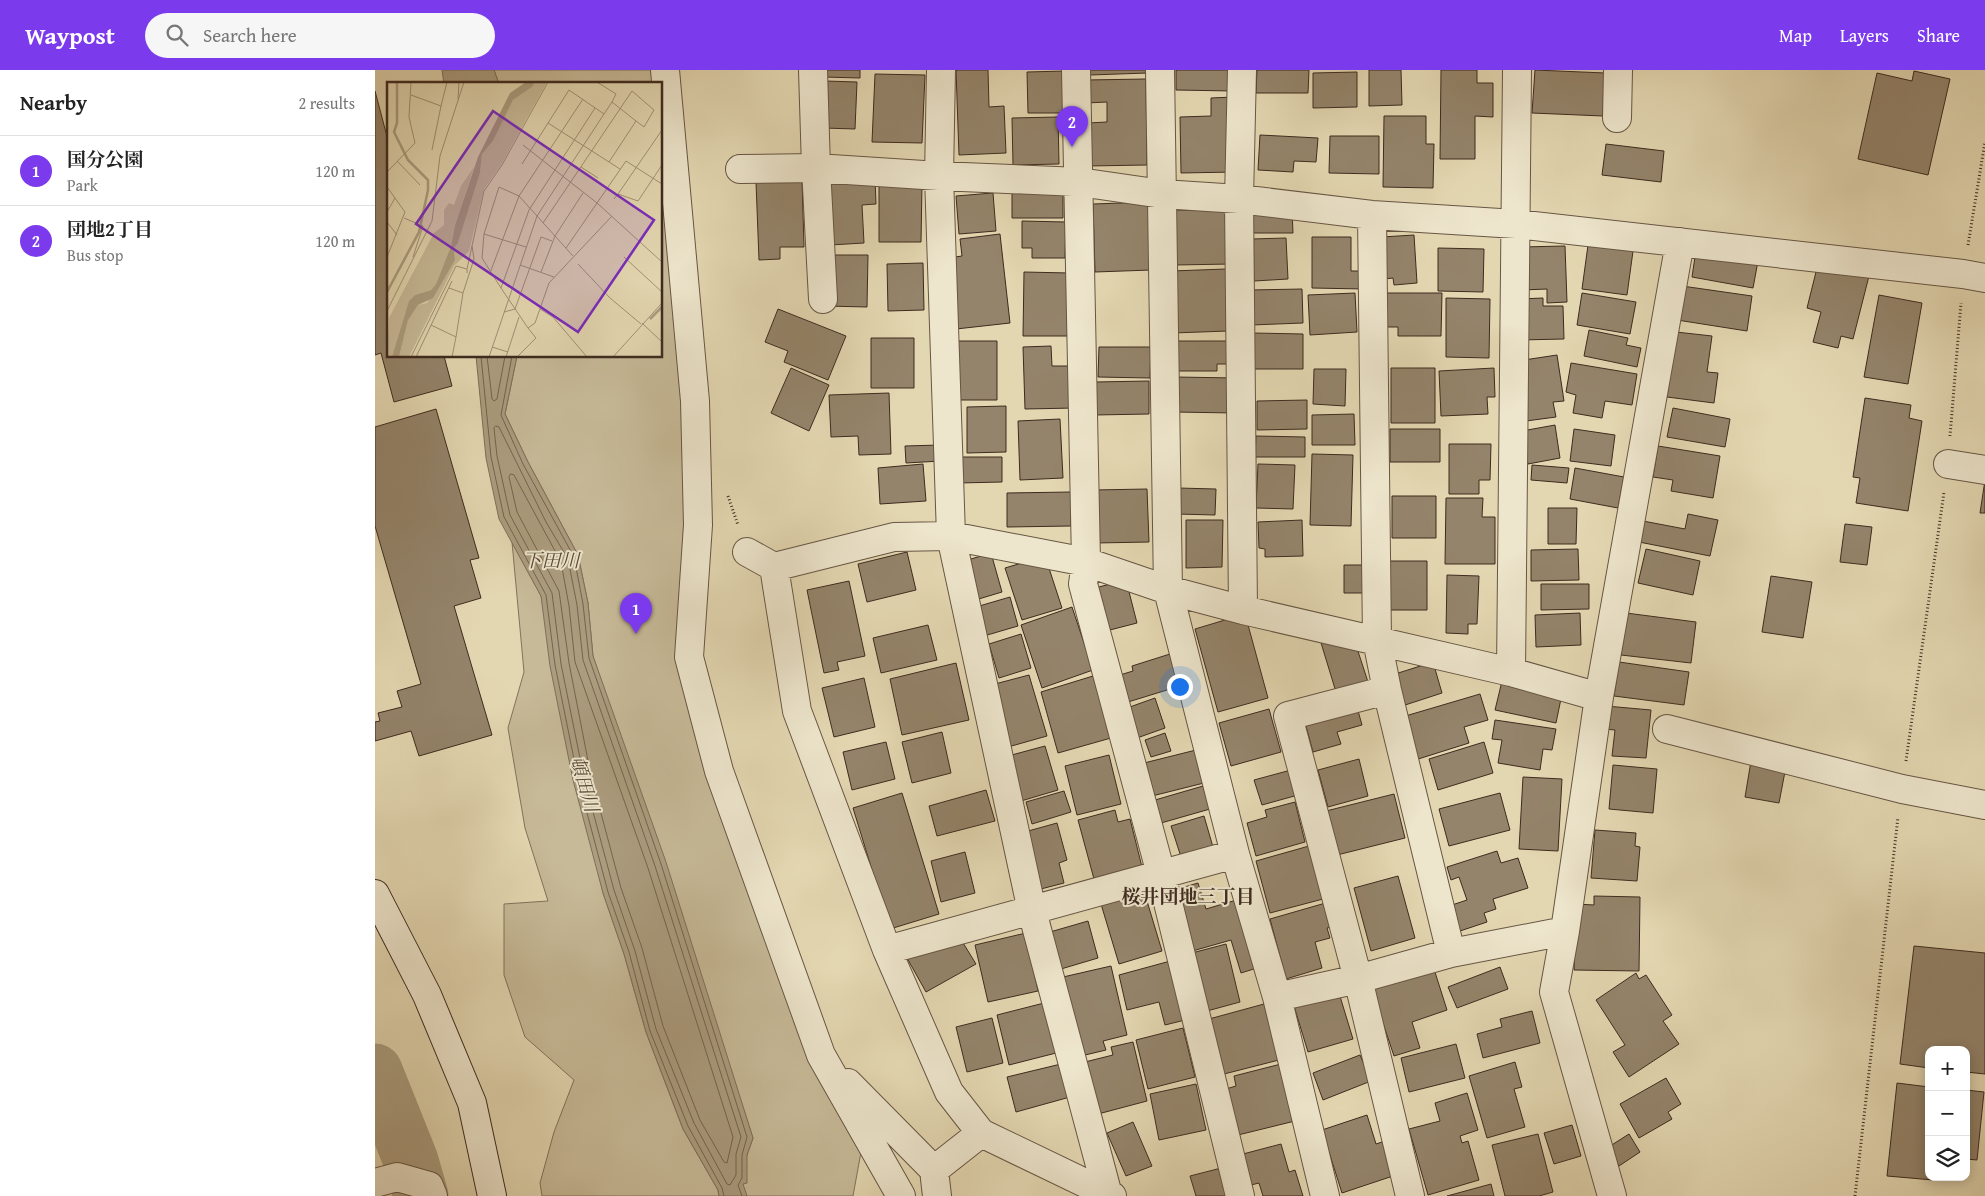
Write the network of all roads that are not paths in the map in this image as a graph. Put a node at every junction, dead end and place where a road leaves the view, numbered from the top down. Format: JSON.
{"nodes":[{"id":1,"x":665,"y":70,"type":"edge"},
{"id":2,"x":813,"y":70,"type":"edge"},
{"id":3,"x":941,"y":70,"type":"edge"},
{"id":4,"x":1076,"y":70,"type":"edge"},
{"id":5,"x":1160,"y":70,"type":"edge"},
{"id":6,"x":1242,"y":70,"type":"edge"},
{"id":7,"x":1517,"y":70,"type":"edge"},
{"id":8,"x":1618,"y":70,"type":"edge"},
{"id":9,"x":1617,"y":118,"type":"dead end"},
{"id":10,"x":816,"y":168,"type":"junction"},
{"id":11,"x":739,"y":169,"type":"dead end"},
{"id":12,"x":939,"y":176,"type":"junction"},
{"id":13,"x":1079,"y":182,"type":"junction"},
{"id":14,"x":1162,"y":194,"type":"junction"},
{"id":15,"x":1239,"y":199,"type":"junction"},
{"id":16,"x":1372,"y":214,"type":"junction"},
{"id":17,"x":1515,"y":224,"type":"junction"},
{"id":18,"x":1680,"y":242,"type":"junction"},
{"id":19,"x":1974,"y":276,"type":"edge"},
{"id":20,"x":823,"y":299,"type":"dead end"},
{"id":21,"x":1948,"y":464,"type":"road end"},
{"id":22,"x":1985,"y":470,"type":"edge"},
{"id":23,"x":951,"y":536,"type":"junction"},
{"id":24,"x":747,"y":552,"type":"dead end"},
{"id":25,"x":1086,"y":562,"type":"junction"},
{"id":26,"x":774,"y":567,"type":"junction"},
{"id":27,"x":1168,"y":590,"type":"junction"},
{"id":28,"x":1243,"y":610,"type":"junction"},
{"id":29,"x":1377,"y":640,"type":"junction"},
{"id":30,"x":1511,"y":672,"type":"junction"},
{"id":31,"x":1387,"y":690,"type":"junction"},
{"id":32,"x":1599,"y":697,"type":"junction"},
{"id":33,"x":1667,"y":729,"type":"dead end"},
{"id":34,"x":1985,"y":805,"type":"edge"},
{"id":35,"x":1235,"y":854,"type":"junction"},
{"id":36,"x":1161,"y":874,"type":"junction"},
{"id":37,"x":375,"y":894,"type":"edge"},
{"id":38,"x":1032,"y":912,"type":"junction"},
{"id":39,"x":1565,"y":931,"type":"junction"},
{"id":40,"x":887,"y":950,"type":"junction"},
{"id":41,"x":1451,"y":953,"type":"junction"},
{"id":42,"x":1358,"y":979,"type":"junction"},
{"id":43,"x":1277,"y":997,"type":"junction"},
{"id":44,"x":821,"y":1055,"type":"junction"},
{"id":45,"x":981,"y":1133,"type":"junction"},
{"id":46,"x":375,"y":1183,"type":"edge"},
{"id":47,"x":935,"y":1183,"type":"edge"},
{"id":48,"x":1110,"y":1195,"type":"edge"},
{"id":49,"x":433,"y":1196,"type":"edge"},
{"id":50,"x":492,"y":1196,"type":"edge"},
{"id":51,"x":901,"y":1196,"type":"edge"},
{"id":52,"x":1240,"y":1196,"type":"edge"},
{"id":53,"x":1325,"y":1196,"type":"edge"},
{"id":54,"x":1409,"y":1196,"type":"edge"},
{"id":55,"x":1612,"y":1196,"type":"edge"}],
"edges":[{"from":1,"to":44,"type":"street"},
{"from":2,"to":10,"type":"street"},
{"from":3,"to":12,"type":"street"},
{"from":4,"to":13,"type":"street"},
{"from":5,"to":14,"type":"street"},
{"from":6,"to":15,"type":"street"},
{"from":7,"to":17,"type":"street"},
{"from":8,"to":9,"type":"street"},
{"from":10,"to":11,"type":"street"},
{"from":10,"to":12,"type":"street"},
{"from":10,"to":20,"type":"street"},
{"from":12,"to":13,"type":"street"},
{"from":12,"to":23,"type":"street"},
{"from":13,"to":14,"type":"street"},
{"from":13,"to":25,"type":"street"},
{"from":14,"to":15,"type":"street"},
{"from":14,"to":27,"type":"street"},
{"from":15,"to":16,"type":"street"},
{"from":15,"to":28,"type":"street"},
{"from":16,"to":17,"type":"street"},
{"from":16,"to":29,"type":"street"},
{"from":17,"to":18,"type":"street"},
{"from":17,"to":30,"type":"street"},
{"from":18,"to":19,"type":"street"},
{"from":18,"to":32,"type":"street"},
{"from":21,"to":22,"type":"street"},
{"from":23,"to":25,"type":"street"},
{"from":23,"to":26,"type":"street"},
{"from":23,"to":38,"type":"street"},
{"from":24,"to":26,"type":"street"},
{"from":25,"to":27,"type":"street"},
{"from":25,"to":36,"type":"street"},
{"from":26,"to":40,"type":"street"},
{"from":27,"to":28,"type":"street"},
{"from":27,"to":35,"type":"street"},
{"from":28,"to":29,"type":"street"},
{"from":29,"to":30,"type":"street"},
{"from":29,"to":31,"type":"street"},
{"from":30,"to":32,"type":"street"},
{"from":31,"to":41,"type":"street"},
{"from":31,"to":42,"type":"street"},
{"from":32,"to":39,"type":"street"},
{"from":33,"to":34,"type":"street"},
{"from":35,"to":36,"type":"street"},
{"from":35,"to":43,"type":"street"},
{"from":36,"to":38,"type":"street"},
{"from":36,"to":52,"type":"street"},
{"from":37,"to":50,"type":"street"},
{"from":38,"to":40,"type":"street"},
{"from":38,"to":48,"type":"street"},
{"from":39,"to":41,"type":"street"},
{"from":39,"to":55,"type":"street"},
{"from":40,"to":45,"type":"street"},
{"from":41,"to":42,"type":"street"},
{"from":42,"to":43,"type":"street"},
{"from":42,"to":54,"type":"street"},
{"from":43,"to":53,"type":"street"},
{"from":44,"to":47,"type":"street"},
{"from":44,"to":51,"type":"street"},
{"from":45,"to":47,"type":"street"},
{"from":45,"to":48,"type":"street"},
{"from":46,"to":49,"type":"street"}]}
